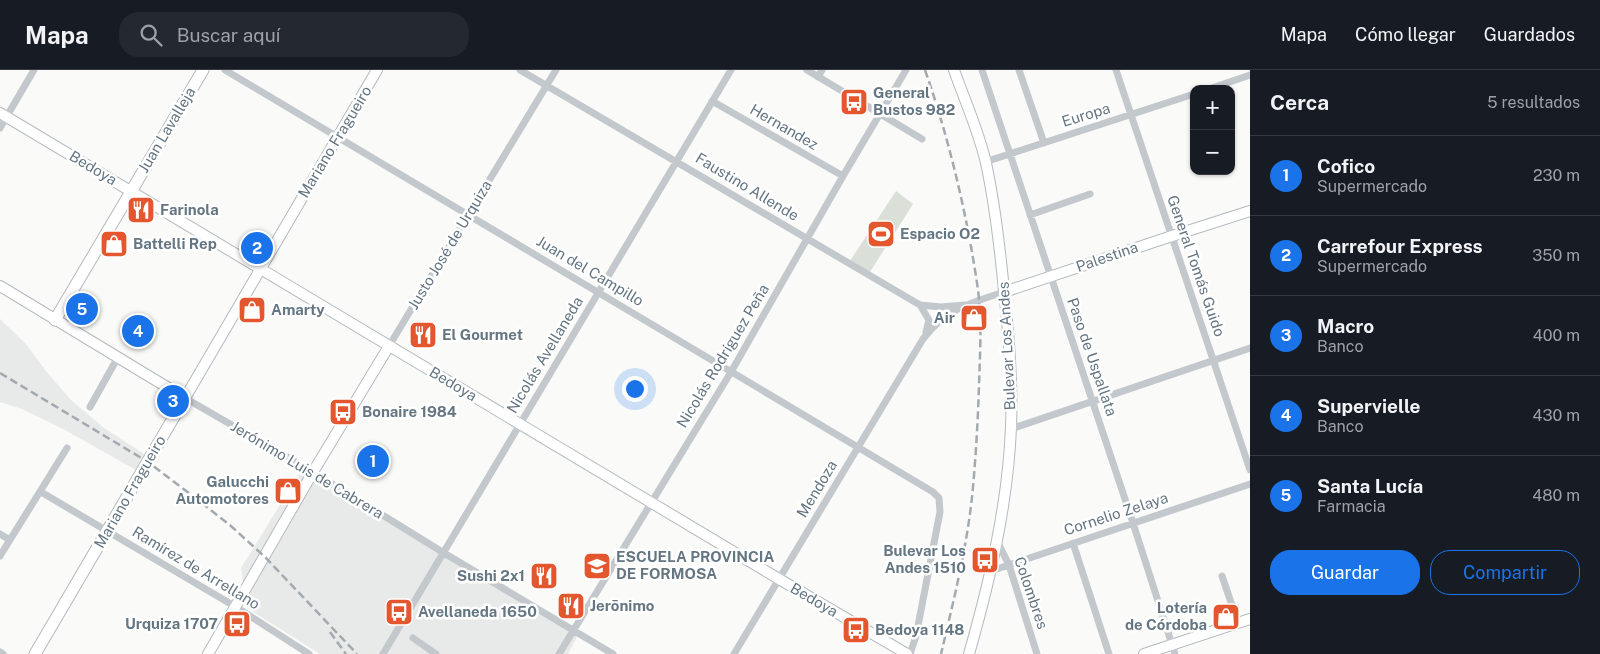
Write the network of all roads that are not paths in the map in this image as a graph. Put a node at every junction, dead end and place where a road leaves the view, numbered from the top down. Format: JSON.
{"nodes":[{"id":1,"x":34,"y":70,"type":"edge"},
{"id":2,"x":203,"y":70,"type":"edge"},
{"id":3,"x":225,"y":70,"type":"edge"},
{"id":4,"x":377,"y":70,"type":"edge"},
{"id":5,"x":520,"y":70,"type":"edge"},
{"id":6,"x":556,"y":70,"type":"edge"},
{"id":7,"x":731,"y":70,"type":"edge"},
{"id":8,"x":807,"y":70,"type":"edge"},
{"id":9,"x":906,"y":70,"type":"edge"},
{"id":10,"x":954,"y":70,"type":"edge"},
{"id":11,"x":982,"y":70,"type":"edge"},
{"id":12,"x":1019,"y":70,"type":"edge"},
{"id":13,"x":1116,"y":70,"type":"edge"},
{"id":14,"x":820,"y":73,"type":"edge"},
{"id":15,"x":1250,"y":75,"type":"edge"},
{"id":16,"x":1221,"y":85,"type":"edge"},
{"id":17,"x":547,"y":86,"type":"junction"},
{"id":18,"x":1190,"y":95,"type":"edge"},
{"id":19,"x":712,"y":101,"type":"junction"},
{"id":20,"x":880,"y":114,"type":"junction"},
{"id":21,"x":3,"y":115,"type":"edge"},
{"id":22,"x":1130,"y":116,"type":"junction"},
{"id":23,"x":0,"y":128,"type":"edge"},
{"id":24,"x":337,"y":137,"type":"junction"},
{"id":25,"x":922,"y":139,"type":"dead end"},
{"id":26,"x":1044,"y":142,"type":"junction"},
{"id":27,"x":1010,"y":154,"type":"junction"},
{"id":28,"x":677,"y":161,"type":"junction"},
{"id":29,"x":986,"y":162,"type":"junction"},
{"id":30,"x":843,"y":176,"type":"junction"},
{"id":31,"x":131,"y":191,"type":"junction"},
{"id":32,"x":1090,"y":194,"type":"dead end"},
{"id":33,"x":1250,"y":211,"type":"edge"},
{"id":34,"x":468,"y":215,"type":"junction"},
{"id":35,"x":1030,"y":215,"type":"junction"},
{"id":36,"x":1172,"y":236,"type":"junction"},
{"id":37,"x":807,"y":239,"type":"junction"},
{"id":38,"x":260,"y":269,"type":"junction"},
{"id":39,"x":1050,"y":276,"type":"junction"},
{"id":40,"x":0,"y":286,"type":"edge"},
{"id":41,"x":598,"y":292,"type":"junction"},
{"id":42,"x":1004,"y":292,"type":"junction"},
{"id":43,"x":920,"y":305,"type":"junction"},
{"id":44,"x":965,"y":305,"type":"junction"},
{"id":45,"x":55,"y":320,"type":"junction"},
{"id":46,"x":923,"y":339,"type":"junction"},
{"id":47,"x":389,"y":346,"type":"junction"},
{"id":48,"x":1250,"y":348,"type":"edge"},
{"id":49,"x":118,"y":357,"type":"junction"},
{"id":50,"x":1214,"y":360,"type":"junction"},
{"id":51,"x":731,"y":372,"type":"junction"},
{"id":52,"x":185,"y":398,"type":"junction"},
{"id":53,"x":1093,"y":401,"type":"junction"},
{"id":54,"x":90,"y":406,"type":"dead end"},
{"id":55,"x":520,"y":424,"type":"junction"},
{"id":56,"x":1011,"y":429,"type":"junction"},
{"id":57,"x":67,"y":448,"type":"dead end"},
{"id":58,"x":858,"y":448,"type":"junction"},
{"id":59,"x":1250,"y":470,"type":"edge"},
{"id":60,"x":314,"y":472,"type":"junction"},
{"id":61,"x":1250,"y":484,"type":"edge"},
{"id":62,"x":41,"y":492,"type":"junction"},
{"id":63,"x":651,"y":503,"type":"junction"},
{"id":64,"x":1133,"y":523,"type":"junction"},
{"id":65,"x":107,"y":531,"type":"junction"},
{"id":66,"x":0,"y":534,"type":"edge"},
{"id":67,"x":10,"y":540,"type":"junction"},
{"id":68,"x":997,"y":541,"type":"junction"},
{"id":69,"x":1073,"y":543,"type":"junction"},
{"id":70,"x":444,"y":553,"type":"junction"},
{"id":71,"x":0,"y":556,"type":"edge"},
{"id":72,"x":1008,"y":565,"type":"junction"},
{"id":73,"x":991,"y":571,"type":"junction"},
{"id":74,"x":1222,"y":576,"type":"dead end"},
{"id":75,"x":778,"y":579,"type":"junction"},
{"id":76,"x":236,"y":607,"type":"junction"},
{"id":77,"x":1250,"y":619,"type":"edge"},
{"id":78,"x":1238,"y":623,"type":"junction"},
{"id":79,"x":574,"y":630,"type":"junction"},
{"id":80,"x":413,"y":638,"type":"dead end"},
{"id":81,"x":1173,"y":650,"type":"edge"},
{"id":82,"x":385,"y":653,"type":"edge"},
{"id":83,"x":35,"y":654,"type":"edge"},
{"id":84,"x":208,"y":654,"type":"edge"},
{"id":85,"x":309,"y":654,"type":"edge"},
{"id":86,"x":436,"y":654,"type":"edge"},
{"id":87,"x":559,"y":654,"type":"edge"},
{"id":88,"x":614,"y":654,"type":"edge"},
{"id":89,"x":734,"y":654,"type":"edge"},
{"id":90,"x":909,"y":654,"type":"edge"},
{"id":91,"x":970,"y":654,"type":"edge"},
{"id":92,"x":1037,"y":654,"type":"edge"},
{"id":93,"x":1109,"y":654,"type":"edge"},
{"id":94,"x":1144,"y":654,"type":"edge"}],
"edges":[{"from":1,"to":21,"type":"street"},
{"from":2,"to":31,"type":"main road","name":"Juan Lavalleja"},
{"from":3,"to":24,"type":"street","name":"Juan del Campillo"},
{"from":4,"to":24,"type":"main road","name":"Mariano Fragueiro"},
{"from":5,"to":17,"type":"street","name":"Faustino Allende"},
{"from":6,"to":17,"type":"street","name":"Justo José de Urquiza"},
{"from":7,"to":19,"type":"street","name":"Nicolás Avellaneda"},
{"from":8,"to":14,"type":"street"},
{"from":9,"to":20,"type":"street","name":"Nicolás Rodríguez Peña"},
{"from":10,"to":29,"type":"main road","name":"Bulevar Los Andes"},
{"from":11,"to":27,"type":"street","name":"Paso de Uspallata"},
{"from":12,"to":26,"type":"street"},
{"from":13,"to":22,"type":"street","name":"General Tomás Guido"},
{"from":14,"to":20,"type":"street"},
{"from":15,"to":16,"type":"street"},
{"from":17,"to":28,"type":"street","name":"Faustino Allende"},
{"from":17,"to":34,"type":"street","name":"Justo José de Urquiza"},
{"from":18,"to":22,"type":"street","name":"Europa"},
{"from":19,"to":28,"type":"street","name":"Nicolás Avellaneda"},
{"from":19,"to":30,"type":"street","name":"Hernandez"},
{"from":20,"to":25,"type":"street"},
{"from":20,"to":30,"type":"street","name":"Nicolás Rodríguez Peña"},
{"from":21,"to":23,"type":"street"},
{"from":21,"to":31,"type":"main road","name":"Bedoya"},
{"from":22,"to":26,"type":"street","name":"Europa"},
{"from":22,"to":36,"type":"street","name":"General Tomás Guido"},
{"from":24,"to":34,"type":"street","name":"Juan del Campillo"},
{"from":24,"to":38,"type":"main road","name":"Mariano Fragueiro"},
{"from":26,"to":27,"type":"street","name":"Europa"},
{"from":27,"to":29,"type":"street","name":"Europa"},
{"from":27,"to":35,"type":"street","name":"Paso de Uspallata"},
{"from":28,"to":37,"type":"street","name":"Faustino Allende"},
{"from":28,"to":41,"type":"street","name":"Nicolás Avellaneda"},
{"from":29,"to":42,"type":"main road","name":"Bulevar Los Andes"},
{"from":30,"to":37,"type":"street","name":"Nicolás Rodríguez Peña"},
{"from":31,"to":38,"type":"main road","name":"Bedoya"},
{"from":31,"to":45,"type":"main road","name":"Juan Lavalleja"},
{"from":32,"to":35,"type":"street"},
{"from":33,"to":36,"type":"main road","name":"Palestina"},
{"from":34,"to":41,"type":"street","name":"Juan del Campillo"},
{"from":34,"to":47,"type":"street","name":"Justo José de Urquiza"},
{"from":35,"to":39,"type":"street","name":"Paso de Uspallata"},
{"from":36,"to":39,"type":"main road","name":"Palestina"},
{"from":36,"to":50,"type":"street","name":"General Tomás Guido"},
{"from":37,"to":43,"type":"street","name":"Faustino Allende"},
{"from":37,"to":51,"type":"street","name":"Nicolás Rodríguez Peña"},
{"from":38,"to":47,"type":"main road","name":"Bedoya"},
{"from":38,"to":52,"type":"main road","name":"Mariano Fragueiro"},
{"from":39,"to":42,"type":"main road","name":"Palestina"},
{"from":39,"to":53,"type":"street","name":"Paso de Uspallata"},
{"from":40,"to":45,"type":"main road","name":"Jerónimo Luis de Cabrera"},
{"from":41,"to":51,"type":"street","name":"Juan del Campillo"},
{"from":41,"to":55,"type":"street","name":"Nicolás Avellaneda"},
{"from":42,"to":44,"type":"street","name":"Palestina"},
{"from":42,"to":56,"type":"main road","name":"Bulevar Los Andes"},
{"from":43,"to":44,"type":"street","name":"Faustino Allende"},
{"from":43,"to":46,"type":"street","name":"Mendoza"},
{"from":44,"to":46,"type":"street","name":"Mendoza"},
{"from":45,"to":49,"type":"main road","name":"Jerónimo Luis de Cabrera"},
{"from":46,"to":58,"type":"street","name":"Mendoza"},
{"from":47,"to":55,"type":"main road","name":"Bedoya"},
{"from":47,"to":60,"type":"main road","name":"Justo José de Urquiza"},
{"from":48,"to":50,"type":"street"},
{"from":49,"to":52,"type":"main road","name":"Jerónimo Luis de Cabrera"},
{"from":49,"to":54,"type":"street"},
{"from":50,"to":53,"type":"street"},
{"from":50,"to":59,"type":"street","name":"General Tomás Guido"},
{"from":51,"to":58,"type":"street","name":"Juan del Campillo"},
{"from":51,"to":63,"type":"street","name":"Nicolás Rodríguez Peña"},
{"from":52,"to":60,"type":"street","name":"Jerónimo Luis de Cabrera"},
{"from":52,"to":65,"type":"main road","name":"Mariano Fragueiro"},
{"from":53,"to":56,"type":"street"},
{"from":53,"to":64,"type":"street","name":"Paso de Uspallata"},
{"from":55,"to":63,"type":"main road","name":"Bedoya"},
{"from":55,"to":70,"type":"street","name":"Nicolás Avellaneda"},
{"from":56,"to":68,"type":"main road","name":"Bulevar Los Andes"},
{"from":57,"to":62,"type":"street"},
{"from":58,"to":75,"type":"street","name":"Mendoza"},
{"from":58,"to":90,"type":"street","name":"Juan del Campillo"},
{"from":60,"to":70,"type":"street","name":"Jerónimo Luis de Cabrera"},
{"from":60,"to":76,"type":"main road","name":"Justo José de Urquiza"},
{"from":61,"to":64,"type":"street","name":"Cornelio Zelaya"},
{"from":62,"to":65,"type":"street","name":"Ramírez de Arrellano"},
{"from":62,"to":67,"type":"street"},
{"from":63,"to":75,"type":"main road","name":"Bedoya"},
{"from":63,"to":79,"type":"street","name":"Nicolás Rodríguez Peña"},
{"from":64,"to":69,"type":"street","name":"Cornelio Zelaya"},
{"from":64,"to":81,"type":"street","name":"Paso de Uspallata"},
{"from":65,"to":76,"type":"street","name":"Ramírez de Arrellano"},
{"from":65,"to":83,"type":"main road","name":"Mariano Fragueiro"},
{"from":66,"to":67,"type":"street"},
{"from":67,"to":71,"type":"street"},
{"from":68,"to":72,"type":"street","name":"Colombres"},
{"from":68,"to":73,"type":"main road","name":"Bulevar Los Andes"},
{"from":69,"to":72,"type":"street","name":"Cornelio Zelaya"},
{"from":69,"to":93,"type":"street"},
{"from":70,"to":79,"type":"street","name":"Jerónimo Luis de Cabrera"},
{"from":70,"to":82,"type":"street","name":"Nicolás Avellaneda"},
{"from":72,"to":73,"type":"street","name":"Cornelio Zelaya"},
{"from":72,"to":92,"type":"street","name":"Colombres"},
{"from":73,"to":91,"type":"main road","name":"Bulevar Los Andes"},
{"from":74,"to":78,"type":"street"},
{"from":75,"to":89,"type":"street","name":"Mendoza"},
{"from":75,"to":90,"type":"main road","name":"Bedoya"},
{"from":76,"to":84,"type":"main road","name":"Justo José de Urquiza"},
{"from":76,"to":85,"type":"street","name":"Ramírez de Arrellano"},
{"from":77,"to":78,"type":"main road"},
{"from":78,"to":81,"type":"main road"},
{"from":79,"to":87,"type":"street","name":"Nicolás Rodríguez Peña"},
{"from":79,"to":88,"type":"street","name":"Jerónimo Luis de Cabrera"},
{"from":80,"to":86,"type":"street"},
{"from":81,"to":94,"type":"main road"}]}
